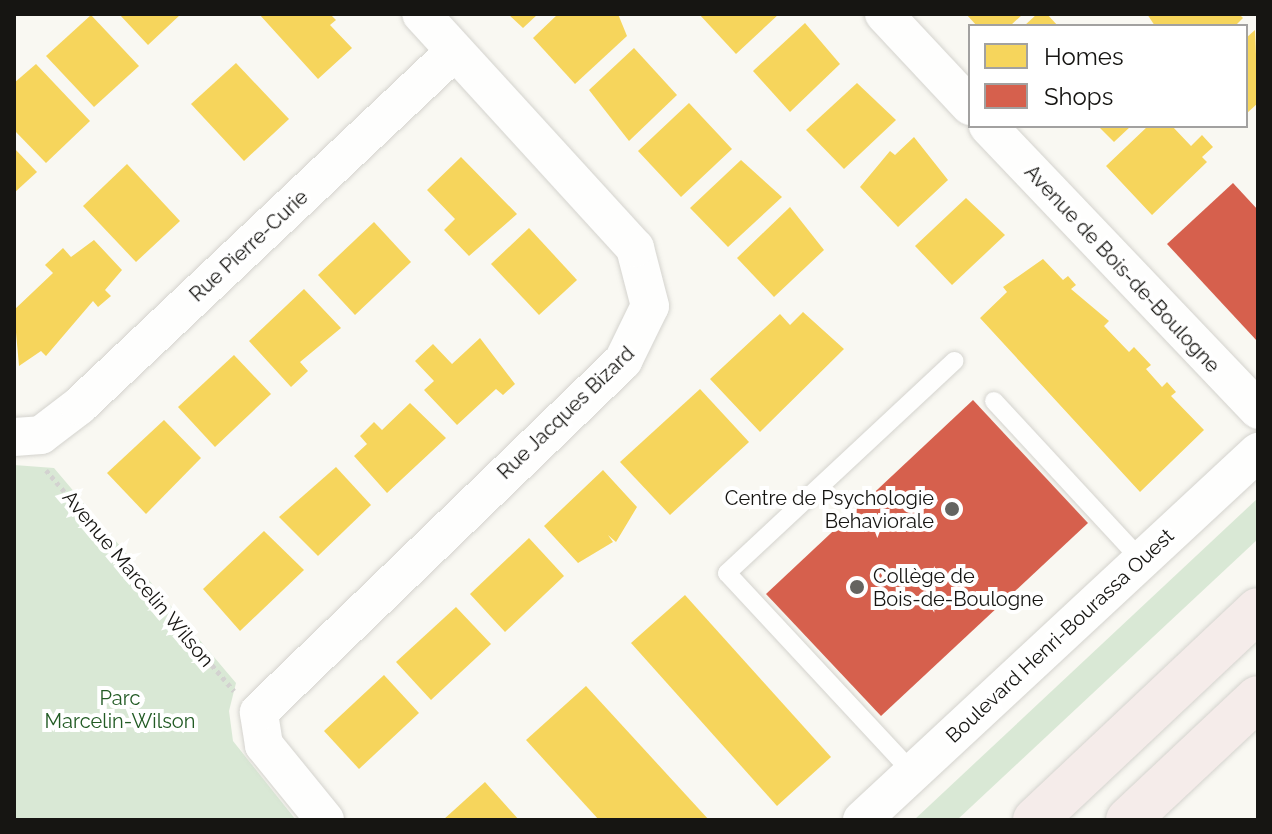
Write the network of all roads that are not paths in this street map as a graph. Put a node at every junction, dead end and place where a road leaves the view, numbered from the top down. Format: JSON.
{"nodes":[{"id":1,"x":421,"y":14,"type":"edge"},
{"id":2,"x":884,"y":14,"type":"edge"},
{"id":3,"x":453,"y":53,"type":"junction"},
{"id":4,"x":968,"y":104,"type":"edge"},
{"id":5,"x":990,"y":128,"type":"edge"},
{"id":6,"x":954,"y":361,"type":"dead end"},
{"id":7,"x":994,"y":401,"type":"dead end"},
{"id":8,"x":1258,"y":410,"type":"edge"},
{"id":9,"x":33,"y":447,"type":"edge"},
{"id":10,"x":1258,"y":452,"type":"edge"},
{"id":11,"x":1142,"y":561,"type":"junction"},
{"id":12,"x":1258,"y":610,"type":"edge"},
{"id":13,"x":1258,"y":698,"type":"edge"},
{"id":14,"x":913,"y":773,"type":"junction"},
{"id":15,"x":325,"y":820,"type":"edge"},
{"id":16,"x":862,"y":820,"type":"edge"},
{"id":17,"x":1035,"y":820,"type":"edge"},
{"id":18,"x":1128,"y":820,"type":"edge"}],
"edges":[{"from":1,"to":3,"type":"street","name":"Rue Jacques Bizard"},
{"from":2,"to":4,"type":"street"},
{"from":3,"to":9,"type":"street","name":"Rue Pierre-Curie"},
{"from":3,"to":15,"type":"street","name":"Rue Jacques Bizard"},
{"from":5,"to":8,"type":"street","name":"Avenue de Bois-de-Boulogne"},
{"from":6,"to":14,"type":"lane"},
{"from":7,"to":11,"type":"lane"},
{"from":10,"to":11,"type":"street","name":"Boulevard Henri-Bourassa Ouest"},
{"from":11,"to":14,"type":"street","name":"Boulevard Henri-Bourassa Ouest"},
{"from":12,"to":17,"type":"main road"},
{"from":13,"to":18,"type":"main road"},
{"from":14,"to":16,"type":"street","name":"Boulevard Henri-Bourassa Ouest"}]}
